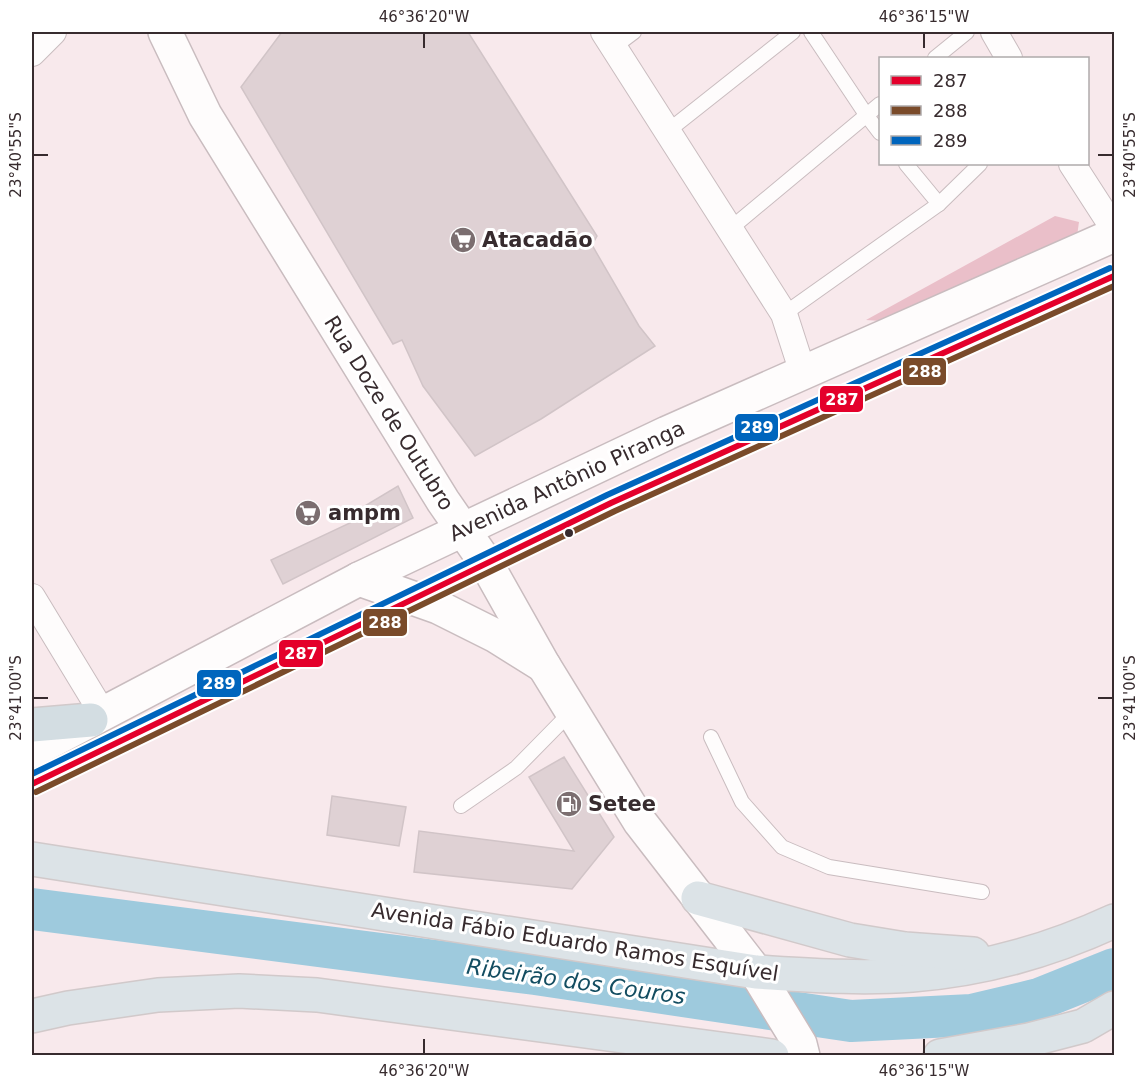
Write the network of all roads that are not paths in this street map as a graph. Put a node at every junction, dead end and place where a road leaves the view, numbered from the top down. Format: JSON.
{"nodes":[{"id":1,"x":53,"y":32,"type":"edge"},
{"id":2,"x":165,"y":32,"type":"edge"},
{"id":3,"x":634,"y":32,"type":"edge"},
{"id":4,"x":793,"y":32,"type":"edge"},
{"id":5,"x":811,"y":32,"type":"edge"},
{"id":6,"x":967,"y":32,"type":"edge"},
{"id":7,"x":994,"y":32,"type":"edge"},
{"id":8,"x":609,"y":40,"type":"edge"},
{"id":9,"x":32,"y":53,"type":"edge"},
{"id":10,"x":936,"y":57,"type":"edge"},
{"id":11,"x":1008,"y":57,"type":"edge"},
{"id":12,"x":879,"y":105,"type":"edge"},
{"id":13,"x":867,"y":116,"type":"junction"},
{"id":14,"x":668,"y":131,"type":"junction"},
{"id":15,"x":879,"y":132,"type":"edge"},
{"id":16,"x":907,"y":165,"type":"edge"},
{"id":17,"x":979,"y":165,"type":"edge"},
{"id":18,"x":1073,"y":165,"type":"edge"},
{"id":19,"x":939,"y":204,"type":"junction"},
{"id":20,"x":730,"y":229,"type":"junction"},
{"id":21,"x":1114,"y":229,"type":"edge"},
{"id":22,"x":1114,"y":235,"type":"edge"},
{"id":23,"x":1114,"y":276,"type":"edge"},
{"id":24,"x":784,"y":314,"type":"junction"},
{"id":25,"x":804,"y":373,"type":"junction"},
{"id":26,"x":462,"y":531,"type":"junction"},
{"id":27,"x":486,"y":563,"type":"junction"},
{"id":28,"x":359,"y":579,"type":"junction"},
{"id":29,"x":32,"y":597,"type":"edge"},
{"id":30,"x":415,"y":599,"type":"junction"},
{"id":31,"x":544,"y":666,"type":"junction"},
{"id":32,"x":572,"y":711,"type":"junction"},
{"id":33,"x":97,"y":717,"type":"junction"},
{"id":34,"x":32,"y":725,"type":"edge"},
{"id":35,"x":711,"y":736,"type":"dead end"},
{"id":36,"x":32,"y":751,"type":"edge"},
{"id":37,"x":32,"y":784,"type":"edge"},
{"id":38,"x":461,"y":806,"type":"dead end"},
{"id":39,"x":32,"y":859,"type":"edge"},
{"id":40,"x":982,"y":892,"type":"dead end"},
{"id":41,"x":698,"y":898,"type":"junction"},
{"id":42,"x":1114,"y":921,"type":"edge"},
{"id":43,"x":1017,"y":957,"type":"junction"},
{"id":44,"x":760,"y":979,"type":"junction"},
{"id":45,"x":1114,"y":1008,"type":"edge"},
{"id":46,"x":32,"y":1016,"type":"edge"},
{"id":47,"x":1083,"y":1026,"type":"junction"},
{"id":48,"x":792,"y":1052,"type":"edge"},
{"id":49,"x":940,"y":1056,"type":"edge"},
{"id":50,"x":1025,"y":1056,"type":"edge"}],
"edges":[{"from":1,"to":9,"type":"street"},
{"from":2,"to":26,"type":"main road","name":"Rua Doze de Outubro"},
{"from":3,"to":8,"type":"lane"},
{"from":4,"to":14,"type":"lane"},
{"from":5,"to":13,"type":"lane"},
{"from":6,"to":10,"type":"lane"},
{"from":7,"to":11,"type":"street"},
{"from":8,"to":14,"type":"street"},
{"from":12,"to":13,"type":"lane"},
{"from":13,"to":15,"type":"lane"},
{"from":13,"to":20,"type":"lane"},
{"from":14,"to":20,"type":"street"},
{"from":16,"to":19,"type":"lane"},
{"from":17,"to":19,"type":"lane"},
{"from":18,"to":21,"type":"street"},
{"from":19,"to":24,"type":"lane"},
{"from":20,"to":24,"type":"street"},
{"from":22,"to":25,"type":"main road","name":"Avenida Antônio Piranga"},
{"from":23,"to":27,"type":"lane"},
{"from":24,"to":25,"type":"street"},
{"from":25,"to":26,"type":"main road","name":"Avenida Antônio Piranga"},
{"from":26,"to":27,"type":"main road","name":"Rua Doze de Outubro"},
{"from":26,"to":28,"type":"main road","name":"Avenida Antônio Piranga"},
{"from":27,"to":30,"type":"lane"},
{"from":27,"to":31,"type":"main road","name":"Rua Doze de Outubro"},
{"from":28,"to":30,"type":"main road"},
{"from":28,"to":33,"type":"main road","name":"Avenida Antônio Piranga"},
{"from":29,"to":33,"type":"street"},
{"from":30,"to":31,"type":"main road"},
{"from":30,"to":37,"type":"lane"},
{"from":31,"to":32,"type":"main road","name":"Rua Doze de Outubro"},
{"from":32,"to":38,"type":"lane"},
{"from":32,"to":41,"type":"main road","name":"Rua Doze de Outubro"},
{"from":33,"to":34,"type":"highway"},
{"from":33,"to":36,"type":"main road","name":"Avenida Antônio Piranga"},
{"from":35,"to":40,"type":"lane"},
{"from":39,"to":44,"type":"highway","name":"Avenida Fábio Eduardo Ramos Esquível"},
{"from":41,"to":43,"type":"highway"},
{"from":41,"to":44,"type":"main road","name":"Rua Doze de Outubro"},
{"from":42,"to":43,"type":"highway","name":"Avenida Fábio Eduardo Ramos Esquível"},
{"from":43,"to":44,"type":"highway","name":"Avenida Fábio Eduardo Ramos Esquível"},
{"from":44,"to":48,"type":"main road","name":"Rua Doze de Outubro"},
{"from":45,"to":47,"type":"highway"},
{"from":46,"to":48,"type":"highway"},
{"from":47,"to":49,"type":"highway"},
{"from":47,"to":50,"type":"highway"}]}
